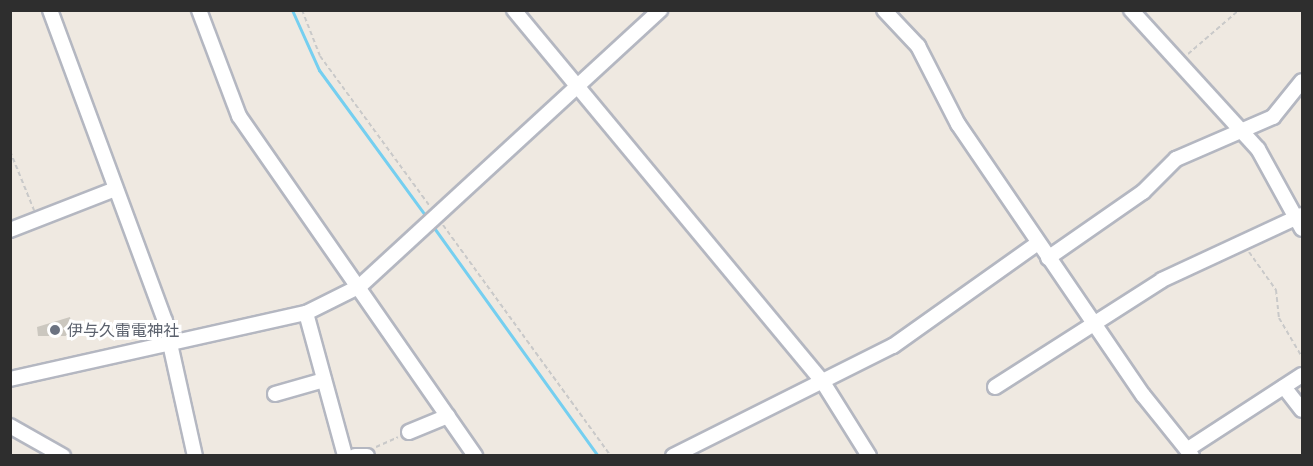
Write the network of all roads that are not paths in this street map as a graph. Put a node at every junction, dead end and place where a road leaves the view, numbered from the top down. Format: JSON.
{"nodes":[{"id":1,"x":50,"y":10,"type":"edge"},
{"id":2,"x":199,"y":10,"type":"edge"},
{"id":3,"x":514,"y":10,"type":"edge"},
{"id":4,"x":660,"y":10,"type":"edge"},
{"id":5,"x":884,"y":10,"type":"edge"},
{"id":6,"x":1131,"y":10,"type":"edge"},
{"id":7,"x":1302,"y":81,"type":"edge"},
{"id":8,"x":577,"y":87,"type":"junction"},
{"id":9,"x":1243,"y":131,"type":"junction"},
{"id":10,"x":115,"y":189,"type":"junction"},
{"id":11,"x":1301,"y":221,"type":"edge"},
{"id":12,"x":10,"y":230,"type":"edge"},
{"id":13,"x":1038,"y":243,"type":"junction"},
{"id":14,"x":1048,"y":258,"type":"junction"},
{"id":15,"x":360,"y":286,"type":"junction"},
{"id":16,"x":306,"y":313,"type":"junction"},
{"id":17,"x":1093,"y":322,"type":"junction"},
{"id":18,"x":170,"y":340,"type":"junction"},
{"id":19,"x":1302,"y":375,"type":"edge"},
{"id":20,"x":10,"y":379,"type":"edge"},
{"id":21,"x":324,"y":380,"type":"junction"},
{"id":22,"x":824,"y":384,"type":"junction"},
{"id":23,"x":995,"y":387,"type":"dead end"},
{"id":24,"x":1284,"y":387,"type":"junction"},
{"id":25,"x":275,"y":394,"type":"dead end"},
{"id":26,"x":1302,"y":411,"type":"edge"},
{"id":27,"x":448,"y":416,"type":"junction"},
{"id":28,"x":10,"y":426,"type":"edge"},
{"id":29,"x":409,"y":432,"type":"road end"},
{"id":30,"x":1190,"y":452,"type":"edge"},
{"id":31,"x":63,"y":456,"type":"edge"},
{"id":32,"x":195,"y":456,"type":"edge"},
{"id":33,"x":345,"y":456,"type":"edge"},
{"id":34,"x":475,"y":456,"type":"edge"},
{"id":35,"x":673,"y":456,"type":"edge"},
{"id":36,"x":869,"y":456,"type":"edge"}],
"edges":[{"from":1,"to":10,"type":"street"},
{"from":2,"to":15,"type":"street"},
{"from":3,"to":8,"type":"street"},
{"from":4,"to":8,"type":"street"},
{"from":5,"to":13,"type":"street"},
{"from":6,"to":9,"type":"street"},
{"from":7,"to":9,"type":"street"},
{"from":8,"to":15,"type":"street"},
{"from":8,"to":22,"type":"street"},
{"from":9,"to":11,"type":"street"},
{"from":9,"to":14,"type":"street"},
{"from":10,"to":12,"type":"street"},
{"from":10,"to":18,"type":"street"},
{"from":11,"to":17,"type":"street"},
{"from":13,"to":14,"type":"street"},
{"from":13,"to":22,"type":"street"},
{"from":14,"to":17,"type":"street"},
{"from":15,"to":16,"type":"street"},
{"from":15,"to":27,"type":"street"},
{"from":16,"to":18,"type":"street"},
{"from":16,"to":21,"type":"street"},
{"from":17,"to":23,"type":"street"},
{"from":17,"to":30,"type":"street"},
{"from":18,"to":20,"type":"street"},
{"from":18,"to":32,"type":"street"},
{"from":19,"to":24,"type":"street"},
{"from":21,"to":25,"type":"street"},
{"from":21,"to":33,"type":"street"},
{"from":22,"to":35,"type":"street"},
{"from":22,"to":36,"type":"street"},
{"from":24,"to":26,"type":"street"},
{"from":24,"to":30,"type":"street"},
{"from":27,"to":29,"type":"street"},
{"from":27,"to":34,"type":"street"},
{"from":28,"to":31,"type":"street"}]}
